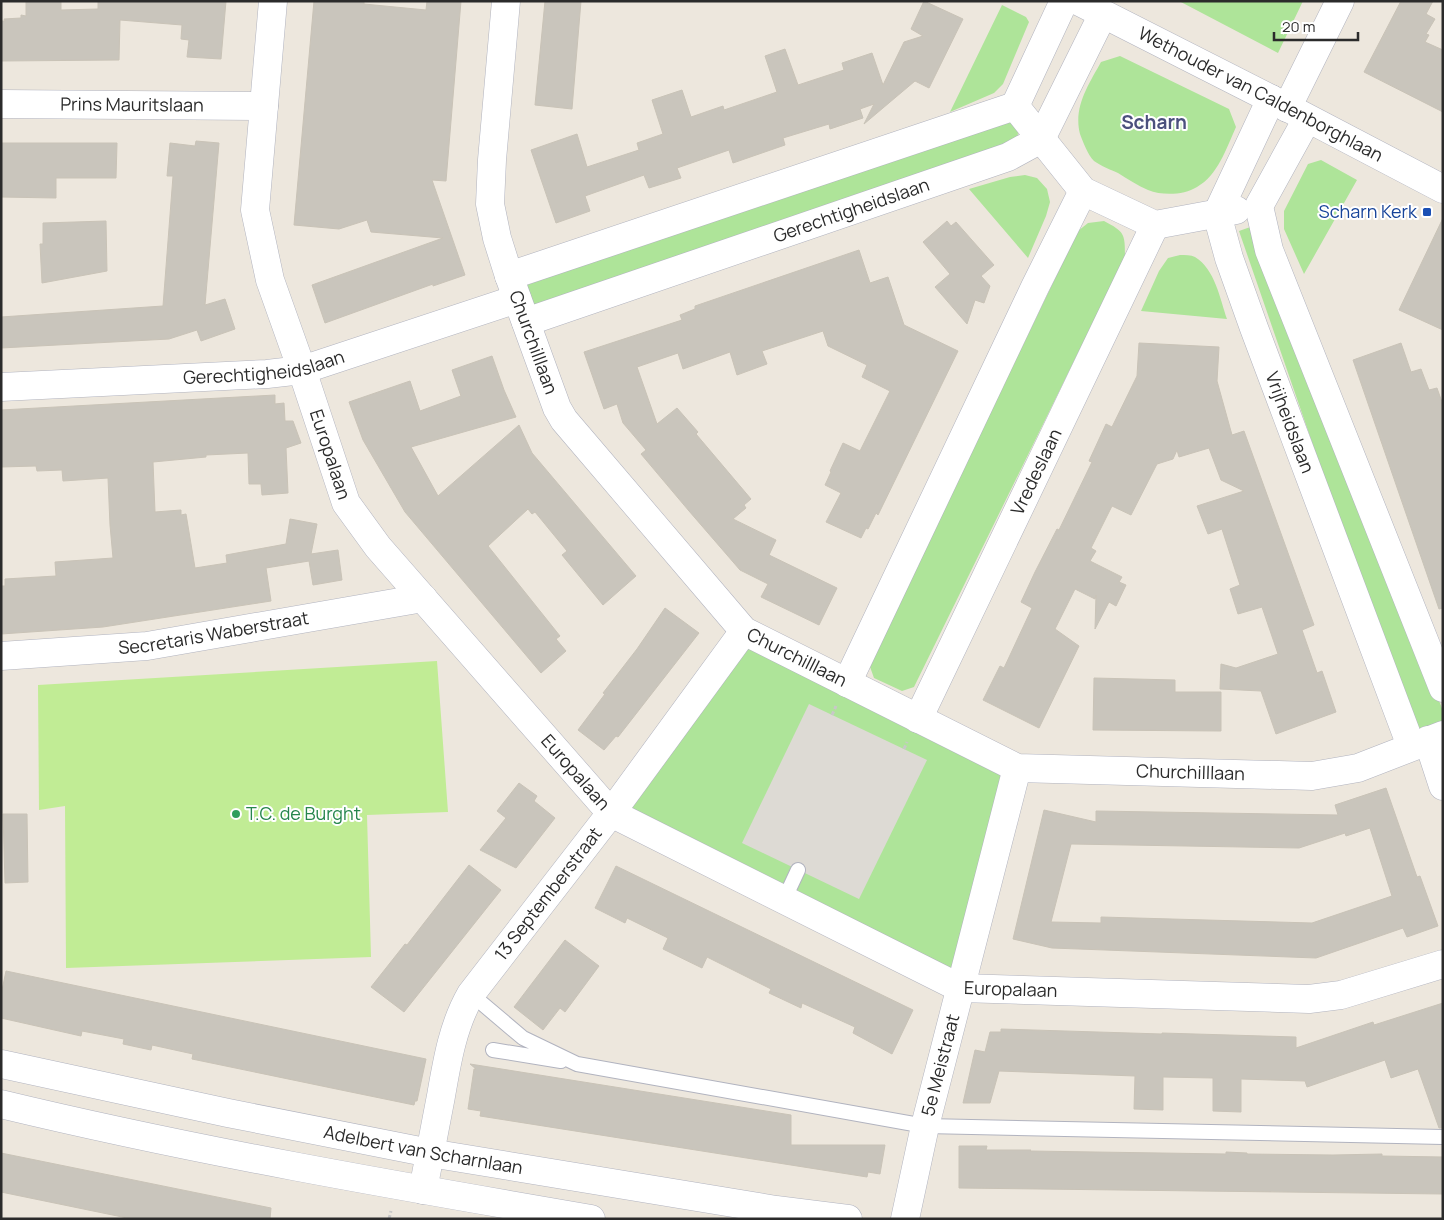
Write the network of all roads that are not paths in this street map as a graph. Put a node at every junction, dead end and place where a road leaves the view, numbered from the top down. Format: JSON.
{"nodes":[{"id":1,"x":273,"y":1,"type":"edge"},
{"id":2,"x":506,"y":1,"type":"edge"},
{"id":3,"x":1340,"y":1,"type":"edge"},
{"id":4,"x":1082,"y":4,"type":"edge"},
{"id":5,"x":1,"y":104,"type":"edge"},
{"id":6,"x":264,"y":106,"type":"junction"},
{"id":7,"x":1014,"y":106,"type":"junction"},
{"id":8,"x":1289,"y":109,"type":"junction"},
{"id":9,"x":1041,"y":139,"type":"junction"},
{"id":10,"x":1443,"y":188,"type":"edge"},
{"id":11,"x":1083,"y":191,"type":"junction"},
{"id":12,"x":1259,"y":206,"type":"junction"},
{"id":13,"x":1217,"y":214,"type":"junction"},
{"id":14,"x":1155,"y":225,"type":"junction"},
{"id":15,"x":517,"y":299,"type":"junction"},
{"id":16,"x":302,"y":370,"type":"junction"},
{"id":17,"x":1,"y":387,"type":"edge"},
{"id":18,"x":423,"y":598,"type":"junction"},
{"id":19,"x":744,"y":631,"type":"junction"},
{"id":20,"x":1,"y":656,"type":"edge"},
{"id":21,"x":847,"y":683,"type":"junction"},
{"id":22,"x":1443,"y":688,"type":"edge"},
{"id":23,"x":918,"y":719,"type":"junction"},
{"id":24,"x":1427,"y":740,"type":"edge"},
{"id":25,"x":1017,"y":768,"type":"junction"},
{"id":26,"x":1443,"y":786,"type":"edge"},
{"id":27,"x":611,"y":813,"type":"junction"},
{"id":28,"x":798,"y":870,"type":"dead end"},
{"id":29,"x":784,"y":900,"type":"junction"},
{"id":30,"x":1443,"y":964,"type":"edge"},
{"id":31,"x":960,"y":988,"type":"junction"},
{"id":32,"x":471,"y":994,"type":"junction"},
{"id":33,"x":493,"y":1050,"type":"dead end"},
{"id":34,"x":1,"y":1064,"type":"edge"},
{"id":35,"x":577,"y":1064,"type":"junction"},
{"id":36,"x":1,"y":1104,"type":"edge"},
{"id":37,"x":925,"y":1126,"type":"junction"},
{"id":38,"x":1443,"y":1137,"type":"edge"},
{"id":39,"x":430,"y":1153,"type":"junction"},
{"id":40,"x":423,"y":1190,"type":"junction"},
{"id":41,"x":776,"y":1214,"type":"edge"},
{"id":42,"x":590,"y":1219,"type":"edge"},
{"id":43,"x":848,"y":1219,"type":"edge"},
{"id":44,"x":905,"y":1219,"type":"edge"}],
"edges":[{"from":1,"to":6,"type":"street","name":"Europalaan"},
{"from":2,"to":15,"type":"street","name":"Churchilllaan"},
{"from":3,"to":8,"type":"street"},
{"from":4,"to":7,"type":"street"},
{"from":4,"to":8,"type":"street","name":"Wethouder van Caldenborghlaan"},
{"from":4,"to":9,"type":"street"},
{"from":5,"to":6,"type":"street","name":"Prins Mauritslaan"},
{"from":6,"to":16,"type":"street","name":"Europalaan"},
{"from":7,"to":9,"type":"street"},
{"from":7,"to":15,"type":"street","name":"Gerechtigheidslaan"},
{"from":8,"to":10,"type":"street","name":"Wethouder van Caldenborghlaan"},
{"from":8,"to":12,"type":"street"},
{"from":8,"to":13,"type":"street"},
{"from":9,"to":11,"type":"street"},
{"from":9,"to":15,"type":"street","name":"Gerechtigheidslaan"},
{"from":11,"to":14,"type":"street"},
{"from":11,"to":21,"type":"street"},
{"from":12,"to":13,"type":"street"},
{"from":12,"to":22,"type":"street"},
{"from":13,"to":14,"type":"street"},
{"from":13,"to":24,"type":"street","name":"Vrijheidslaan"},
{"from":14,"to":23,"type":"street","name":"Vredeslaan"},
{"from":15,"to":16,"type":"street","name":"Gerechtigheidslaan"},
{"from":15,"to":19,"type":"street","name":"Churchilllaan"},
{"from":16,"to":17,"type":"street","name":"Gerechtigheidslaan"},
{"from":16,"to":18,"type":"street","name":"Europalaan"},
{"from":18,"to":20,"type":"street","name":"Secretaris Waberstraat"},
{"from":18,"to":27,"type":"street","name":"Europalaan"},
{"from":19,"to":21,"type":"street","name":"Churchilllaan"},
{"from":19,"to":27,"type":"street","name":"13 Septemberstraat"},
{"from":21,"to":23,"type":"street","name":"Churchilllaan"},
{"from":23,"to":25,"type":"street","name":"Churchilllaan"},
{"from":24,"to":25,"type":"street","name":"Churchilllaan"},
{"from":24,"to":26,"type":"street","name":"Vrijheidslaan"},
{"from":25,"to":31,"type":"street","name":"5e Meistraat"},
{"from":27,"to":29,"type":"street","name":"Europalaan"},
{"from":27,"to":32,"type":"street","name":"13 Septemberstraat"},
{"from":28,"to":29,"type":"lane"},
{"from":29,"to":31,"type":"street","name":"Europalaan"},
{"from":30,"to":31,"type":"street","name":"Europalaan"},
{"from":31,"to":37,"type":"street","name":"5e Meistraat"},
{"from":32,"to":35,"type":"lane"},
{"from":32,"to":39,"type":"street","name":"13 Septemberstraat"},
{"from":33,"to":35,"type":"lane"},
{"from":34,"to":39,"type":"street","name":"Adelbert van Scharnlaan"},
{"from":35,"to":37,"type":"lane"},
{"from":36,"to":40,"type":"street"},
{"from":37,"to":38,"type":"lane"},
{"from":37,"to":44,"type":"street","name":"5e Meistraat"},
{"from":39,"to":40,"type":"street","name":"13 Septemberstraat"},
{"from":39,"to":41,"type":"street","name":"Adelbert van Scharnlaan"},
{"from":40,"to":42,"type":"street"},
{"from":41,"to":43,"type":"street","name":"Adelbert van Scharnlaan"}]}
